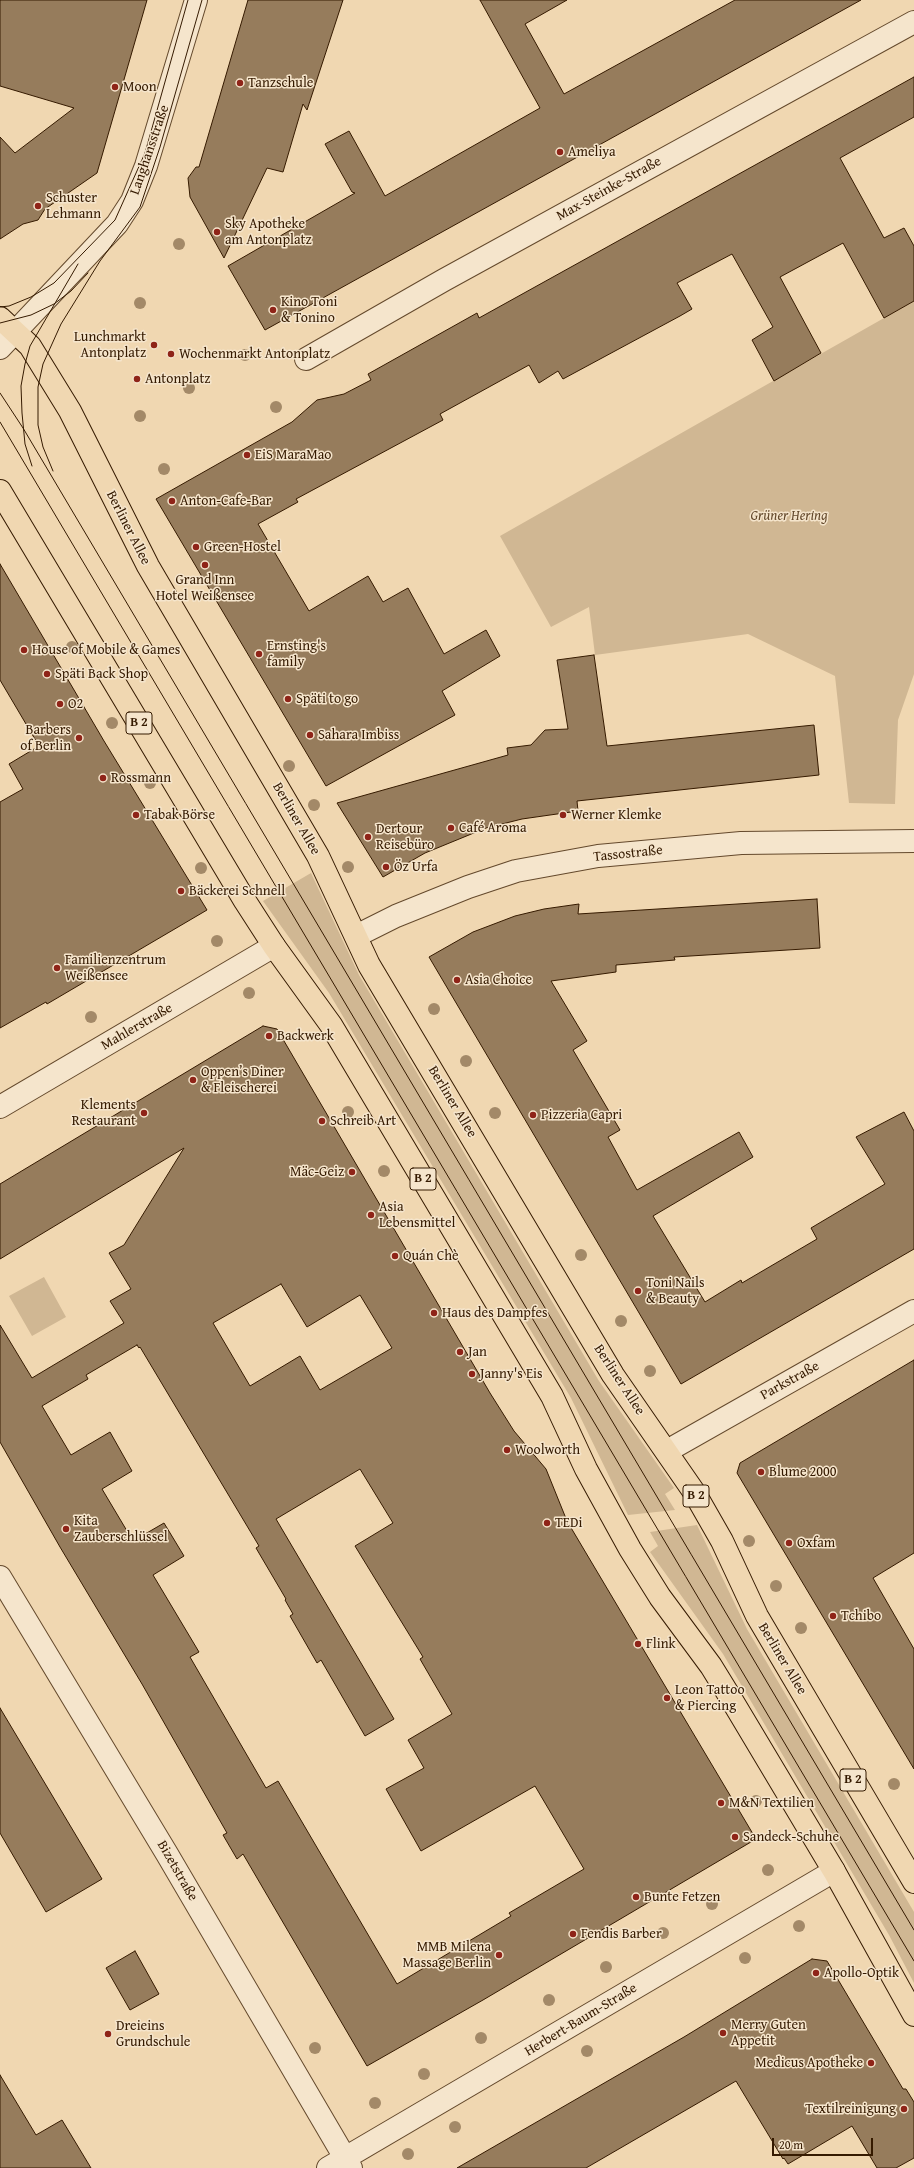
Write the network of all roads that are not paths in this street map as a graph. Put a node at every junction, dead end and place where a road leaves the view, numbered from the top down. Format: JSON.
{"nodes":[{"id":1,"x":196,"y":0,"type":"edge"},
{"id":2,"x":914,"y":22,"type":"edge"},
{"id":3,"x":5,"y":333,"type":"edge"},
{"id":4,"x":306,"y":359,"type":"dead end"},
{"id":5,"x":0,"y":491,"type":"edge"},
{"id":6,"x":914,"y":841,"type":"edge"},
{"id":7,"x":356,"y":936,"type":"junction"},
{"id":8,"x":274,"y":946,"type":"junction"},
{"id":9,"x":0,"y":1107,"type":"edge"},
{"id":10,"x":914,"y":1311,"type":"edge"},
{"id":11,"x":667,"y":1451,"type":"junction"},
{"id":12,"x":0,"y":1577,"type":"edge"},
{"id":13,"x":834,"y":1871,"type":"junction"},
{"id":14,"x":914,"y":1882,"type":"edge"},
{"id":15,"x":914,"y":2015,"type":"edge"},
{"id":16,"x":341,"y":2165,"type":"edge"}],
"edges":[{"from":1,"to":3,"type":"street","name":"Langhansstraße"},
{"from":2,"to":4,"type":"street","name":"Max-Steinke-Straße"},
{"from":3,"to":7,"type":"main road","name":"Berliner Allee","number":"B 2"},
{"from":5,"to":8,"type":"main road","number":"B 2"},
{"from":6,"to":7,"type":"street","name":"Tassostraße"},
{"from":7,"to":11,"type":"main road","name":"Berliner Allee","number":"B 2"},
{"from":8,"to":9,"type":"street","name":"Mahlerstraße"},
{"from":8,"to":13,"type":"main road","number":"B 2"},
{"from":10,"to":11,"type":"street","name":"Parkstraße"},
{"from":11,"to":14,"type":"main road","name":"Berliner Allee","number":"B 2"},
{"from":12,"to":16,"type":"street","name":"Bizetstraße"},
{"from":13,"to":15,"type":"main road","number":"B 2"},
{"from":13,"to":16,"type":"street","name":"Herbert-Baum-Straße"}]}
